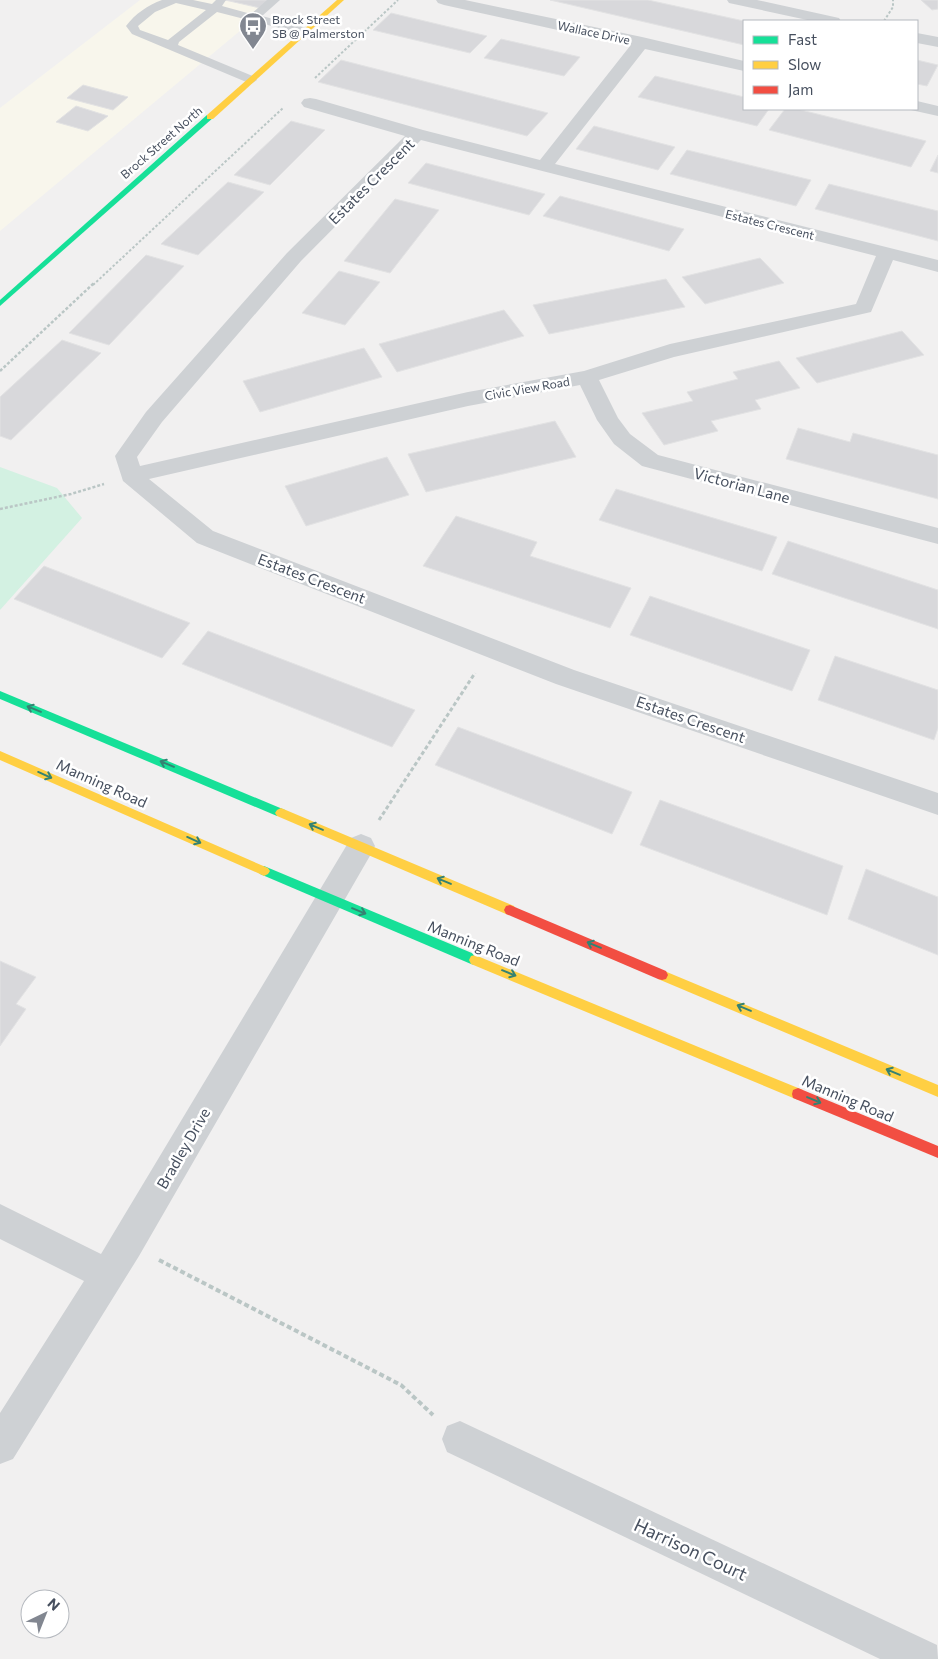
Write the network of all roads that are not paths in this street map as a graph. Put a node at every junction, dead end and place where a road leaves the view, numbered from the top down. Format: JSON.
{"nodes":[{"id":1,"x":176,"y":0,"type":"edge"},
{"id":2,"x":274,"y":0,"type":"edge"},
{"id":3,"x":341,"y":0,"type":"edge"},
{"id":4,"x":444,"y":0,"type":"edge"},
{"id":5,"x":735,"y":0,"type":"edge"},
{"id":6,"x":219,"y":4,"type":"edge"},
{"id":7,"x":242,"y":4,"type":"dead end"},
{"id":8,"x":233,"y":12,"type":"junction"},
{"id":9,"x":253,"y":18,"type":"junction"},
{"id":10,"x":828,"y":20,"type":"edge"},
{"id":11,"x":307,"y":31,"type":"junction"},
{"id":12,"x":918,"y":38,"type":"edge"},
{"id":13,"x":642,"y":42,"type":"junction"},
{"id":14,"x":938,"y":42,"type":"edge"},
{"id":15,"x":172,"y":46,"type":"junction"},
{"id":16,"x":743,"y":66,"type":"edge"},
{"id":17,"x":251,"y":80,"type":"junction"},
{"id":18,"x":310,"y":103,"type":"dead end"},
{"id":19,"x":918,"y":106,"type":"edge"},
{"id":20,"x":938,"y":111,"type":"edge"},
{"id":21,"x":417,"y":134,"type":"junction"},
{"id":22,"x":544,"y":166,"type":"junction"},
{"id":23,"x":886,"y":254,"type":"junction"},
{"id":24,"x":938,"y":266,"type":"edge"},
{"id":25,"x":0,"y":304,"type":"edge"},
{"id":26,"x":587,"y":377,"type":"junction"},
{"id":27,"x":132,"y":476,"type":"junction"},
{"id":28,"x":938,"y":536,"type":"edge"},
{"id":29,"x":0,"y":695,"type":"edge"},
{"id":30,"x":0,"y":755,"type":"edge"},
{"id":31,"x":938,"y":804,"type":"edge"},
{"id":32,"x":361,"y":846,"type":"junction"},
{"id":33,"x":329,"y":899,"type":"junction"},
{"id":34,"x":938,"y":1091,"type":"edge"},
{"id":35,"x":938,"y":1152,"type":"edge"},
{"id":36,"x":0,"y":1221,"type":"edge"},
{"id":37,"x":107,"y":1275,"type":"junction"},
{"id":38,"x":460,"y":1439,"type":"road end"},
{"id":39,"x":0,"y":1446,"type":"edge"},
{"id":40,"x":923,"y":1659,"type":"edge"}],
"edges":[{"from":1,"to":6,"type":"lane"},
{"from":1,"to":15,"type":"lane"},
{"from":2,"to":9,"type":"lane"},
{"from":3,"to":11,"type":"main road","name":"Brock Street North"},
{"from":4,"to":13,"type":"street","name":"Wallace Drive"},
{"from":5,"to":10,"type":"street"},
{"from":6,"to":8,"type":"lane"},
{"from":6,"to":15,"type":"lane"},
{"from":7,"to":8,"type":"lane"},
{"from":8,"to":9,"type":"lane"},
{"from":9,"to":11,"type":"lane"},
{"from":11,"to":17,"type":"main road","name":"Brock Street North"},
{"from":12,"to":14,"type":"street"},
{"from":13,"to":16,"type":"street","name":"Wallace Drive"},
{"from":13,"to":22,"type":"street"},
{"from":15,"to":17,"type":"lane"},
{"from":17,"to":25,"type":"main road","name":"Brock Street North"},
{"from":18,"to":21,"type":"street","name":"Estates Crescent"},
{"from":19,"to":20,"type":"street"},
{"from":21,"to":22,"type":"street","name":"Estates Crescent"},
{"from":21,"to":27,"type":"street","name":"Estates Crescent"},
{"from":22,"to":23,"type":"street","name":"Estates Crescent"},
{"from":23,"to":24,"type":"street","name":"Estates Crescent"},
{"from":23,"to":26,"type":"street","name":"Civic View Road"},
{"from":26,"to":27,"type":"street","name":"Civic View Road"},
{"from":26,"to":28,"type":"street","name":"Victorian Lane"},
{"from":27,"to":31,"type":"street","name":"Estates Crescent"},
{"from":32,"to":29,"type":"main road","one_way":true},
{"from":30,"to":33,"type":"main road","name":"Manning Road","one_way":true},
{"from":32,"to":33,"type":"street","name":"Bradley Drive"},
{"from":34,"to":32,"type":"main road","one_way":true},
{"from":33,"to":35,"type":"main road","name":"Manning Road","one_way":true},
{"from":33,"to":37,"type":"street","name":"Bradley Drive"},
{"from":36,"to":37,"type":"street"},
{"from":37,"to":39,"type":"street","name":"Bradley Drive"},
{"from":38,"to":40,"type":"street","name":"Harrison Court"}]}
